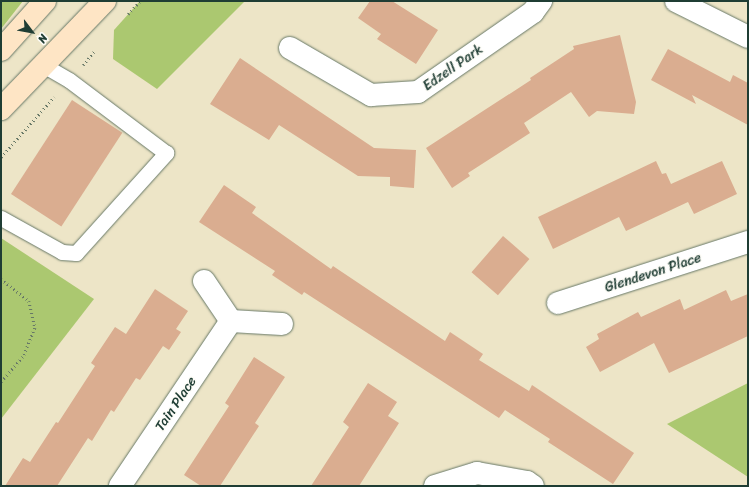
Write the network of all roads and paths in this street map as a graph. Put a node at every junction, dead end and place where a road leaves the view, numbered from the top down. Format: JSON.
{"nodes":[{"id":1,"x":45,"y":1,"type":"edge"},
{"id":2,"x":104,"y":1,"type":"edge"},
{"id":3,"x":540,"y":1,"type":"edge"},
{"id":4,"x":676,"y":1,"type":"edge"},
{"id":5,"x":748,"y":37,"type":"edge"},
{"id":6,"x":290,"y":48,"type":"dead end"},
{"id":7,"x":1,"y":50,"type":"edge"},
{"id":8,"x":43,"y":65,"type":"junction"},
{"id":9,"x":1,"y":110,"type":"edge"},
{"id":10,"x":1,"y":218,"type":"edge"},
{"id":11,"x":748,"y":242,"type":"edge"},
{"id":12,"x":1,"y":279,"type":"edge"},
{"id":13,"x":204,"y":281,"type":"dead end"},
{"id":14,"x":558,"y":303,"type":"dead end"},
{"id":15,"x":231,"y":322,"type":"junction"},
{"id":16,"x":282,"y":324,"type":"dead end"},
{"id":17,"x":1,"y":382,"type":"edge"},
{"id":18,"x":120,"y":486,"type":"edge"},
{"id":19,"x":435,"y":486,"type":"edge"},
{"id":20,"x":533,"y":486,"type":"edge"}],
"edges":[{"from":1,"to":7,"type":"main road"},
{"from":2,"to":8,"type":"main road"},
{"from":3,"to":6,"type":"street","name":"Edzell Park"},
{"from":4,"to":5,"type":"street"},
{"from":8,"to":9,"type":"main road"},
{"from":8,"to":10,"type":"lane"},
{"from":11,"to":14,"type":"street","name":"Glendevon Place"},
{"from":12,"to":17,"type":"path"},
{"from":13,"to":15,"type":"street"},
{"from":15,"to":16,"type":"street"},
{"from":15,"to":18,"type":"street","name":"Tain Place"},
{"from":19,"to":20,"type":"street"}]}
